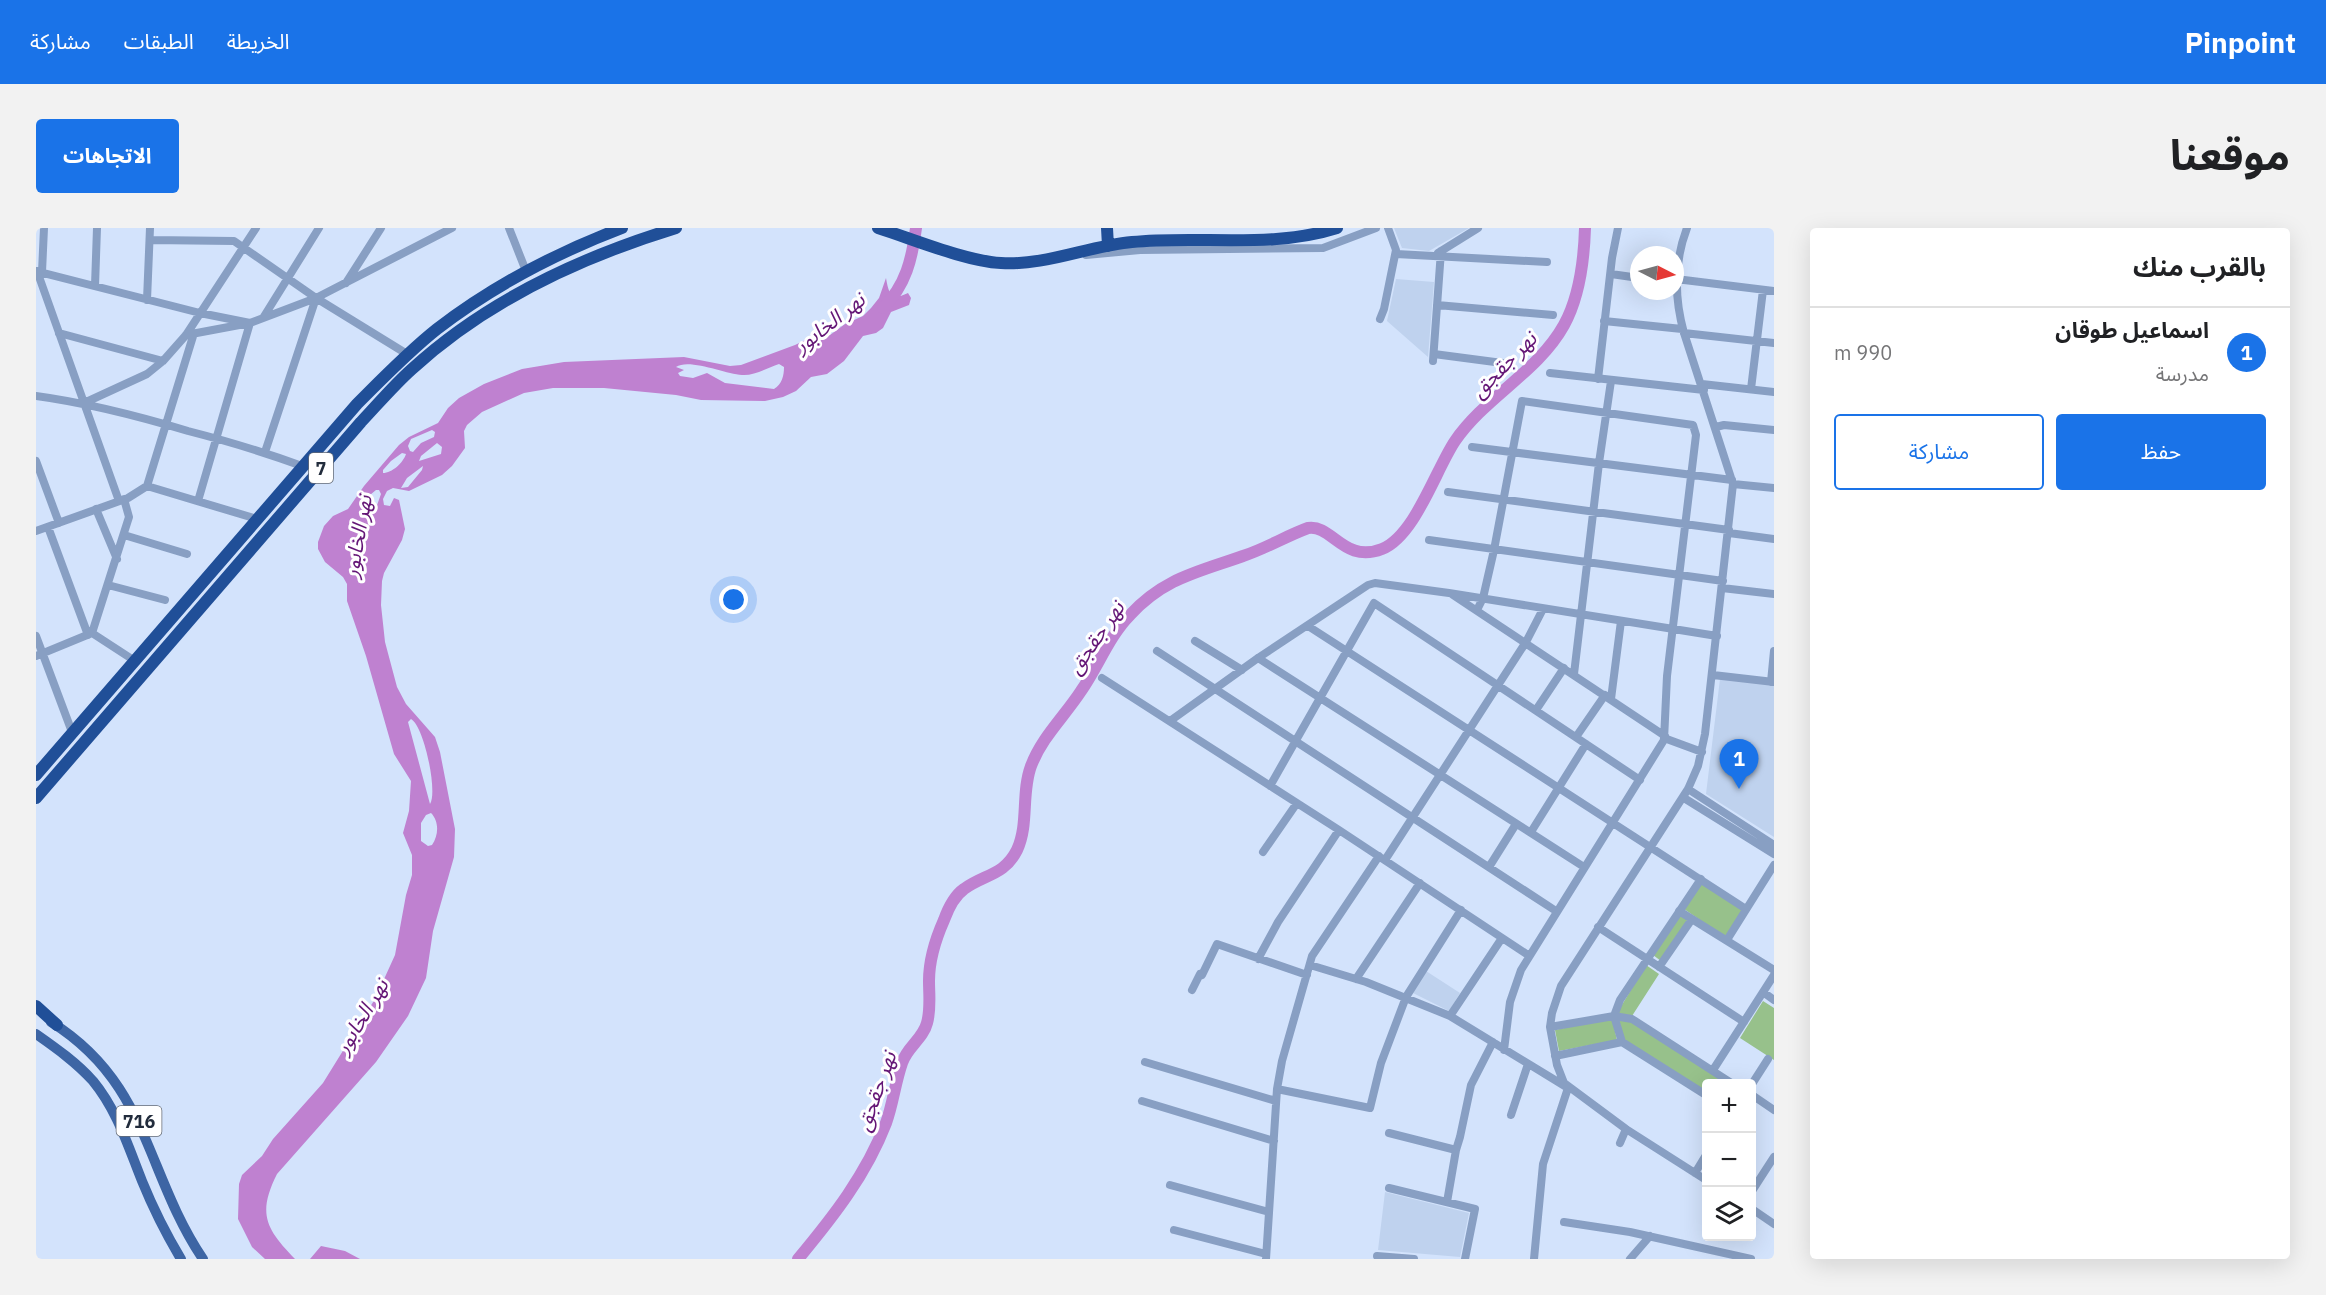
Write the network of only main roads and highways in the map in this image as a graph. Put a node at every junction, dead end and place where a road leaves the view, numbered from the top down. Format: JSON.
{"nodes":[{"id":1,"x":622,"y":228,"type":"edge"},
{"id":2,"x":676,"y":228,"type":"edge"},
{"id":3,"x":1107,"y":228,"type":"edge"},
{"id":4,"x":1337,"y":228,"type":"edge"},
{"id":5,"x":881,"y":229,"type":"edge"},
{"id":6,"x":1108,"y":246,"type":"junction"},
{"id":7,"x":36,"y":775,"type":"edge"},
{"id":8,"x":36,"y":798,"type":"edge"},
{"id":9,"x":36,"y":1006,"type":"edge"},
{"id":10,"x":36,"y":1012,"type":"edge"},
{"id":11,"x":57,"y":1025,"type":"junction"},
{"id":12,"x":36,"y":1034,"type":"edge"},
{"id":13,"x":181,"y":1259,"type":"edge"},
{"id":14,"x":203,"y":1259,"type":"edge"}],
"edges":[{"from":1,"to":7,"type":"highway","number":"7"},
{"from":2,"to":8,"type":"highway","number":"7"},
{"from":3,"to":6,"type":"highway"},
{"from":4,"to":6,"type":"highway"},
{"from":5,"to":6,"type":"highway"},
{"from":9,"to":11,"type":"highway"},
{"from":10,"to":11,"type":"main road","number":"716"},
{"from":11,"to":14,"type":"main road","number":"716"},
{"from":12,"to":13,"type":"main road","number":"716"}]}
